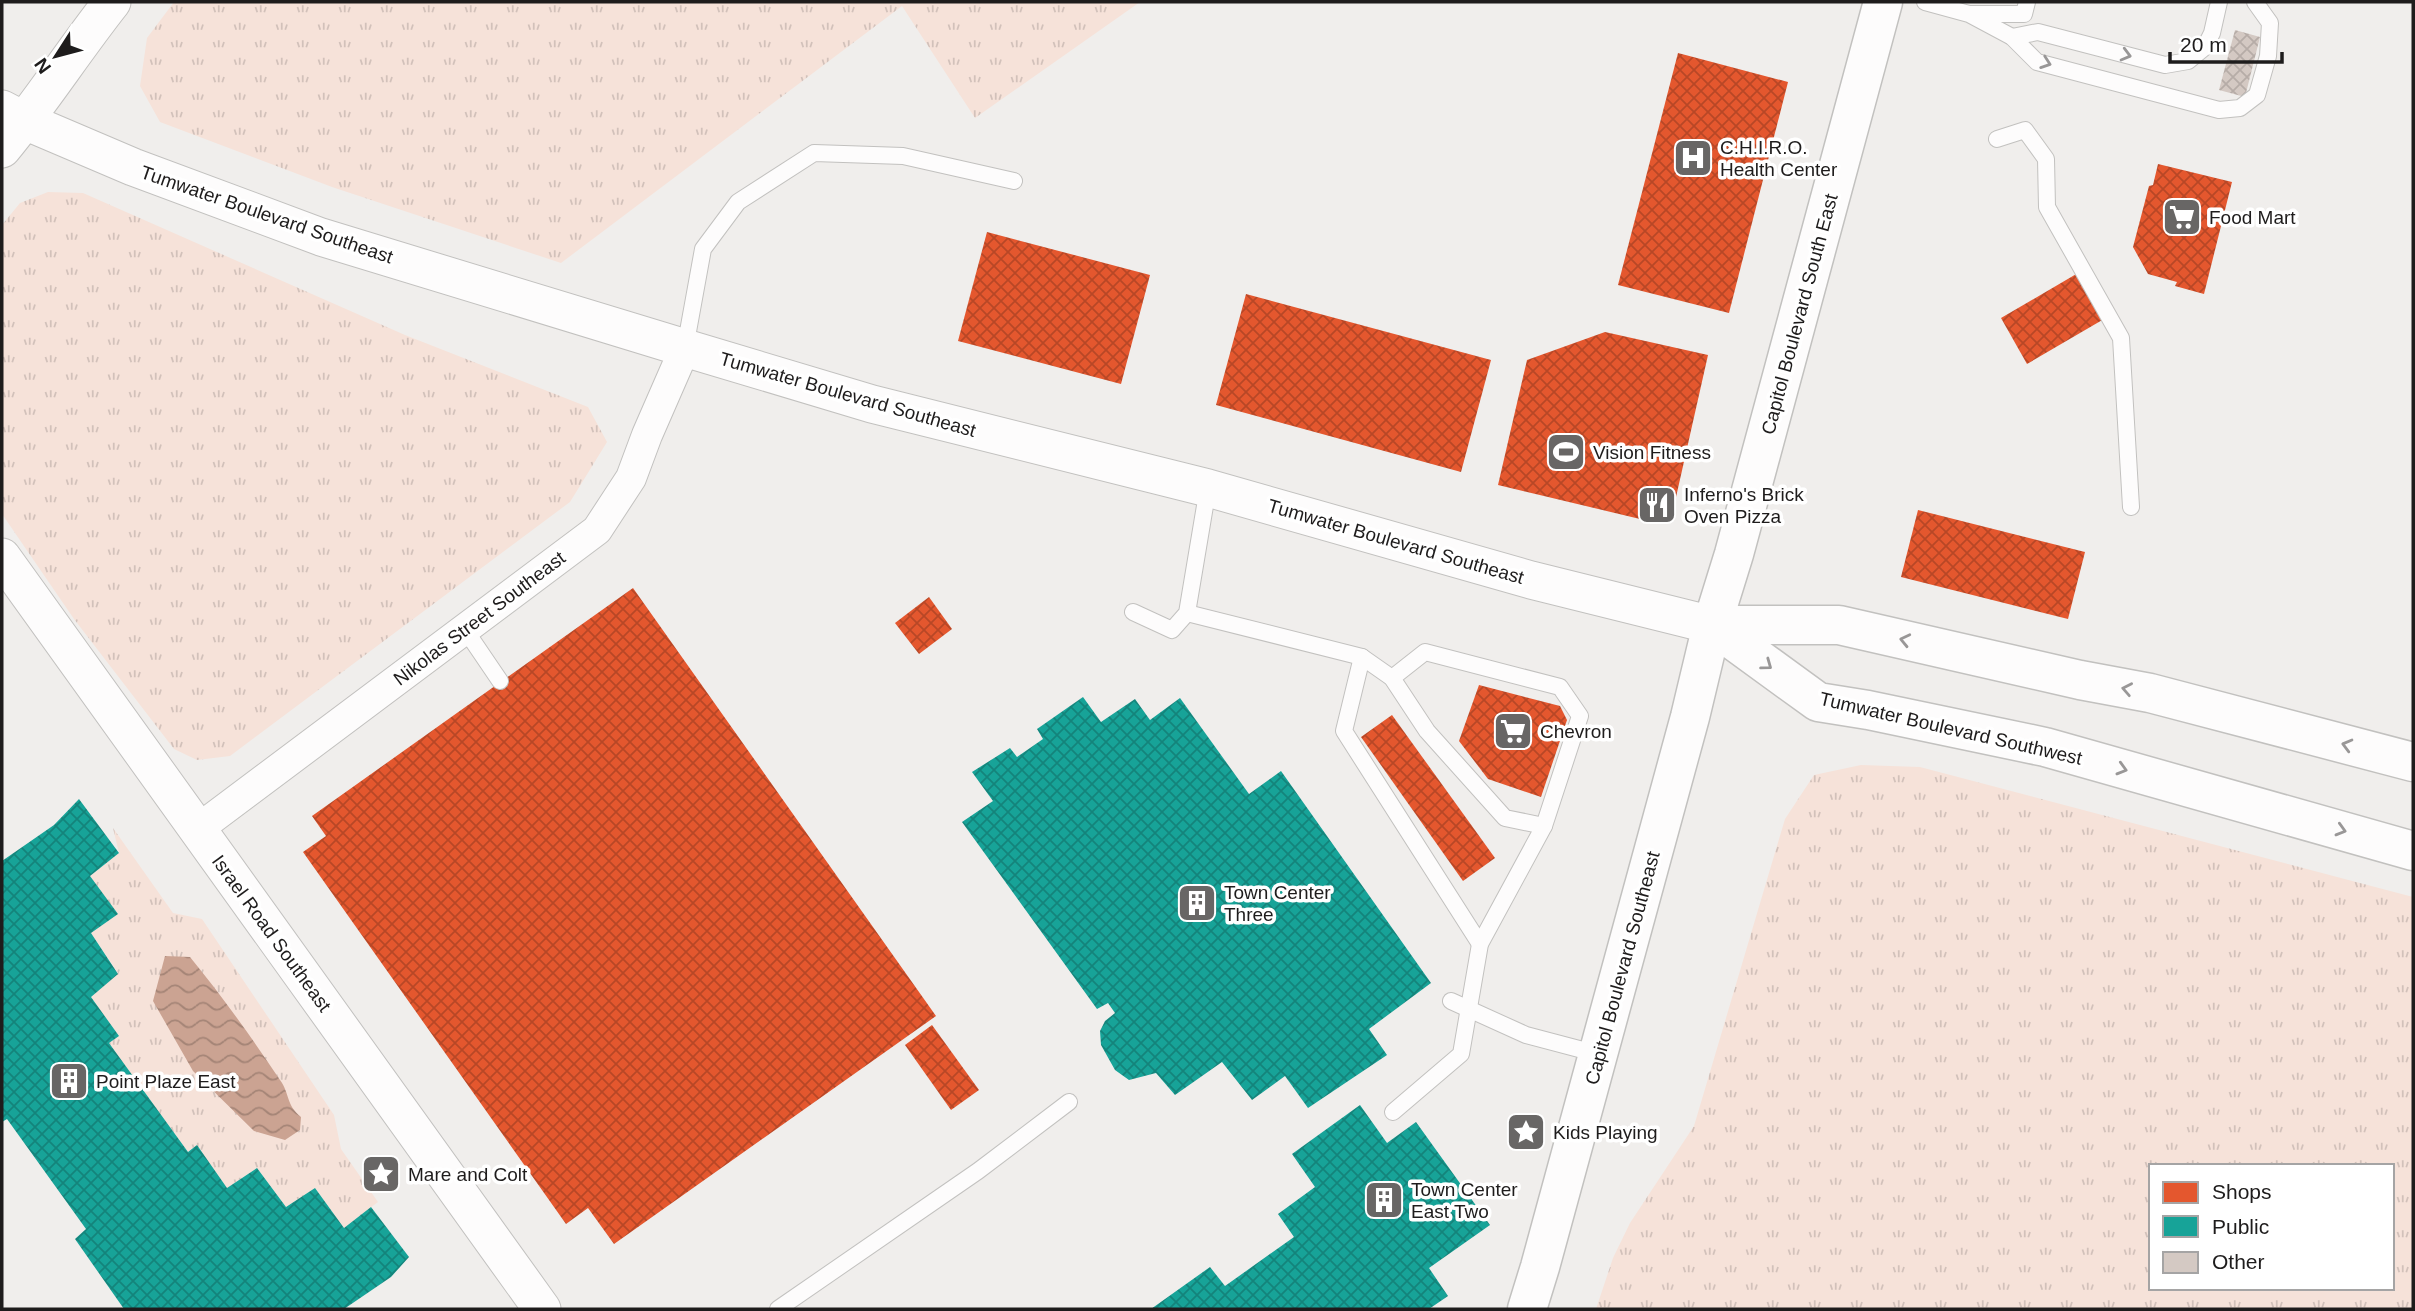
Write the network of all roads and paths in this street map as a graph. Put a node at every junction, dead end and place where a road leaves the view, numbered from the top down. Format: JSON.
{"nodes":[{"id":1,"x":111,"y":2,"type":"edge"},
{"id":2,"x":1883,"y":2,"type":"edge"},
{"id":3,"x":1925,"y":2,"type":"edge"},
{"id":4,"x":2027,"y":2,"type":"edge"},
{"id":5,"x":2219,"y":2,"type":"edge"},
{"id":6,"x":2255,"y":2,"type":"edge"},
{"id":7,"x":1969,"y":14,"type":"junction"},
{"id":8,"x":2012,"y":37,"type":"junction"},
{"id":9,"x":13,"y":115,"type":"edge"},
{"id":10,"x":1997,"y":139,"type":"dead end"},
{"id":11,"x":2,"y":149,"type":"edge"},
{"id":12,"x":1014,"y":181,"type":"dead end"},
{"id":13,"x":685,"y":348,"type":"junction"},
{"id":14,"x":1208,"y":488,"type":"junction"},
{"id":15,"x":2131,"y":506,"type":"dead end"},
{"id":16,"x":2,"y":557,"type":"edge"},
{"id":17,"x":1133,"y":612,"type":"dead end"},
{"id":18,"x":1187,"y":613,"type":"junction"},
{"id":19,"x":1712,"y":625,"type":"junction"},
{"id":20,"x":464,"y":628,"type":"junction"},
{"id":21,"x":1362,"y":657,"type":"junction"},
{"id":22,"x":1392,"y":678,"type":"junction"},
{"id":23,"x":500,"y":681,"type":"dead end"},
{"id":24,"x":2413,"y":762,"type":"edge"},
{"id":25,"x":1544,"y":825,"type":"junction"},
{"id":26,"x":198,"y":829,"type":"junction"},
{"id":27,"x":2413,"y":851,"type":"edge"},
{"id":28,"x":1480,"y":944,"type":"junction"},
{"id":29,"x":1451,"y":1001,"type":"dead end"},
{"id":30,"x":1471,"y":1009,"type":"junction"},
{"id":31,"x":1598,"y":1054,"type":"junction"},
{"id":32,"x":1069,"y":1102,"type":"dead end"},
{"id":33,"x":1393,"y":1112,"type":"dead end"},
{"id":34,"x":542,"y":1309,"type":"edge"},
{"id":35,"x":778,"y":1309,"type":"edge"},
{"id":36,"x":1527,"y":1309,"type":"edge"}],
"edges":[{"from":1,"to":9,"type":"street"},
{"from":2,"to":19,"type":"main road","name":"Capitol Boulevard South East"},
{"from":3,"to":7,"type":"lane"},
{"from":4,"to":7,"type":"lane"},
{"from":8,"to":5,"type":"lane","one_way":true},
{"from":8,"to":6,"type":"lane","one_way":true},
{"from":7,"to":8,"type":"lane"},
{"from":9,"to":11,"type":"street"},
{"from":9,"to":13,"type":"street","name":"Tumwater Boulevard Southeast"},
{"from":10,"to":15,"type":"lane"},
{"from":12,"to":13,"type":"lane"},
{"from":13,"to":14,"type":"street","name":"Tumwater Boulevard Southeast"},
{"from":13,"to":20,"type":"street","name":"Nikolas Street Southeast"},
{"from":14,"to":18,"type":"lane"},
{"from":14,"to":19,"type":"street","name":"Tumwater Boulevard Southeast"},
{"from":16,"to":26,"type":"street","name":"Israel Road Southeast"},
{"from":17,"to":18,"type":"lane"},
{"from":18,"to":21,"type":"lane"},
{"from":24,"to":19,"type":"main road","one_way":true},
{"from":19,"to":27,"type":"main road","name":"Tumwater Boulevard Southwest","one_way":true},
{"from":19,"to":31,"type":"main road","name":"Capitol Boulevard Southeast"},
{"from":20,"to":23,"type":"lane"},
{"from":20,"to":26,"type":"street","name":"Nikolas Street Southeast"},
{"from":21,"to":22,"type":"lane"},
{"from":21,"to":28,"type":"lane"},
{"from":22,"to":25,"type":"lane"},
{"from":22,"to":25,"type":"lane"},
{"from":25,"to":28,"type":"lane"},
{"from":26,"to":34,"type":"street","name":"Israel Road Southeast"},
{"from":28,"to":30,"type":"lane"},
{"from":29,"to":30,"type":"lane"},
{"from":30,"to":31,"type":"lane"},
{"from":30,"to":33,"type":"lane"},
{"from":31,"to":36,"type":"main road","name":"Capitol Boulevard Southeast"},
{"from":32,"to":35,"type":"lane"}]}
